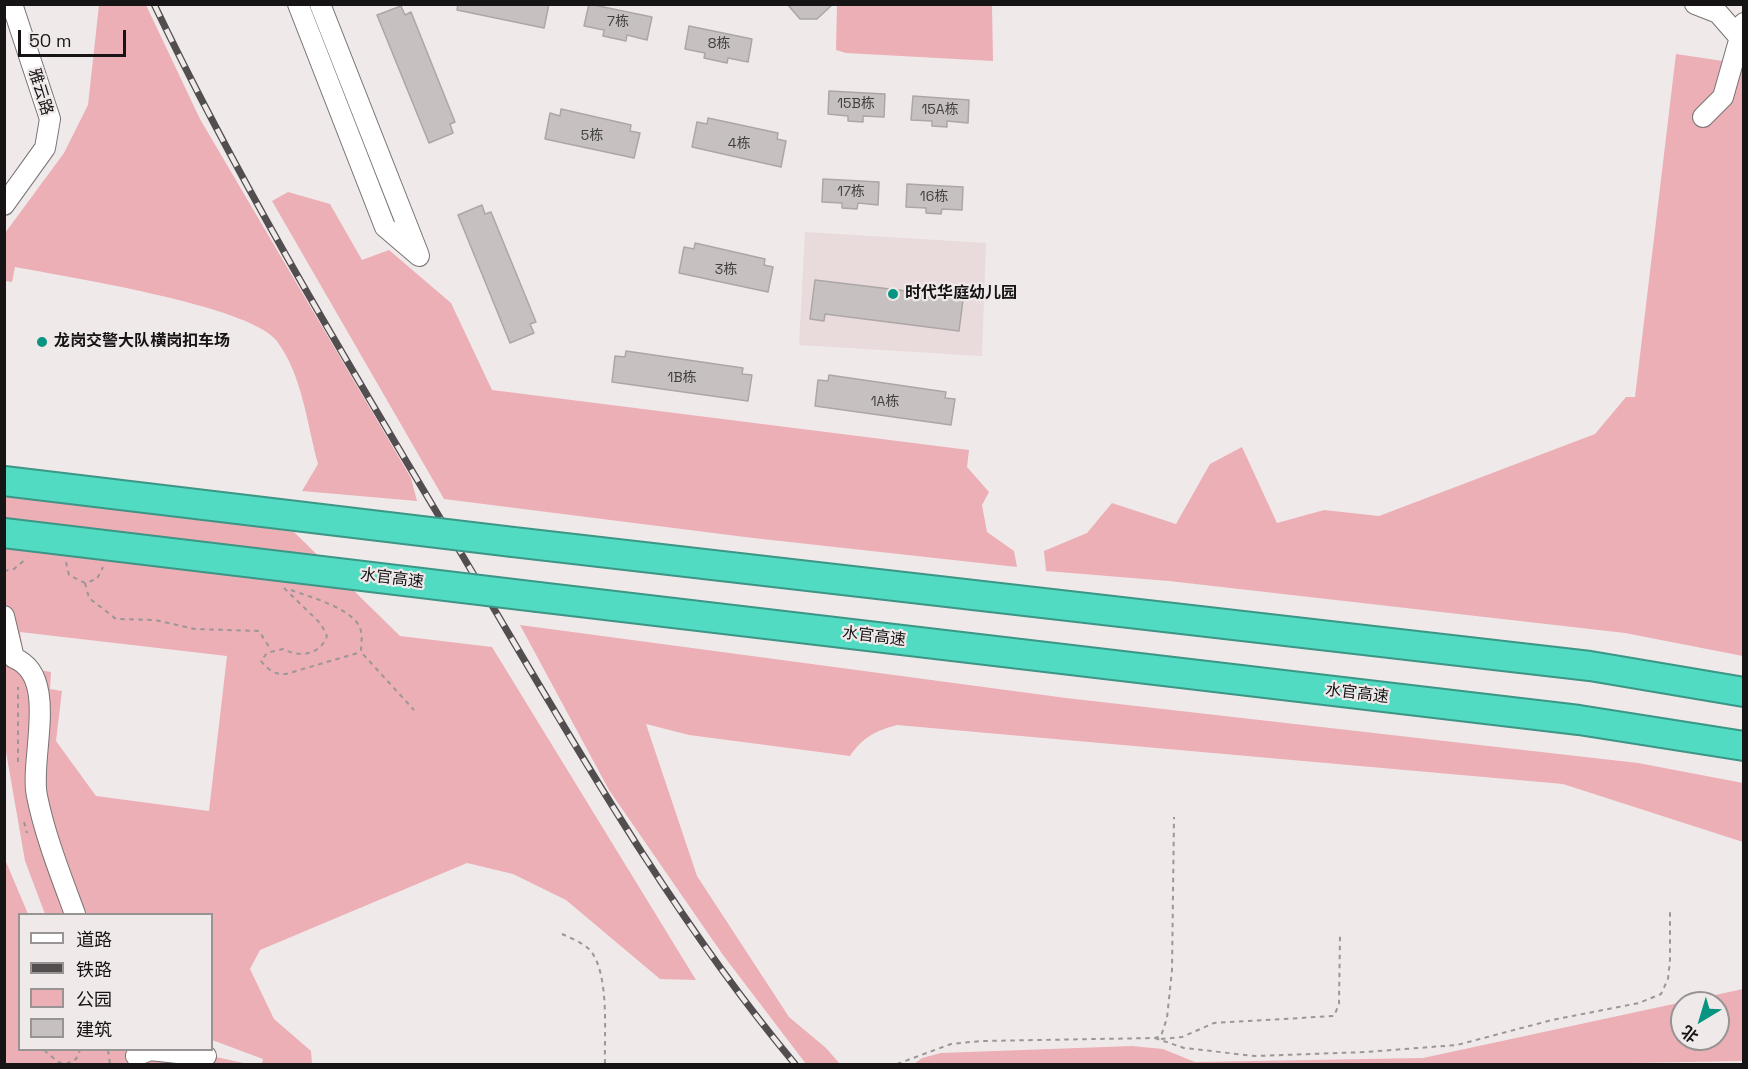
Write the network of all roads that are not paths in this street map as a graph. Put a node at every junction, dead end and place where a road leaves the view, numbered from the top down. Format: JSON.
{"nodes":[{"id":1,"x":12,"y":4,"type":"edge"},
{"id":2,"x":298,"y":4,"type":"edge"},
{"id":3,"x":320,"y":4,"type":"edge"},
{"id":4,"x":1695,"y":4,"type":"edge"},
{"id":5,"x":1742,"y":32,"type":"edge"},
{"id":6,"x":1703,"y":117,"type":"dead end"},
{"id":7,"x":4,"y":205,"type":"edge"},
{"id":8,"x":4,"y":481,"type":"edge"},
{"id":9,"x":4,"y":532,"type":"edge"},
{"id":10,"x":4,"y":616,"type":"edge"},
{"id":11,"x":1743,"y":692,"type":"edge"},
{"id":12,"x":1743,"y":746,"type":"edge"},
{"id":13,"x":74,"y":913,"type":"edge"},
{"id":14,"x":147,"y":1051,"type":"edge"},
{"id":15,"x":159,"y":1051,"type":"edge"},
{"id":16,"x":206,"y":1056,"type":"dead end"},
{"id":17,"x":129,"y":1057,"type":"edge"}],
"edges":[{"from":1,"to":7,"type":"street","name":"雅云路"},
{"from":2,"to":3,"type":"street"},
{"from":4,"to":5,"type":"street"},
{"from":5,"to":6,"type":"street"},
{"from":8,"to":11,"type":"highway","bridge":true},
{"from":9,"to":12,"type":"highway","name":"水官高速","bridge":true},
{"from":10,"to":13,"type":"street"},
{"from":14,"to":17,"type":"street"},
{"from":15,"to":16,"type":"street"}]}
